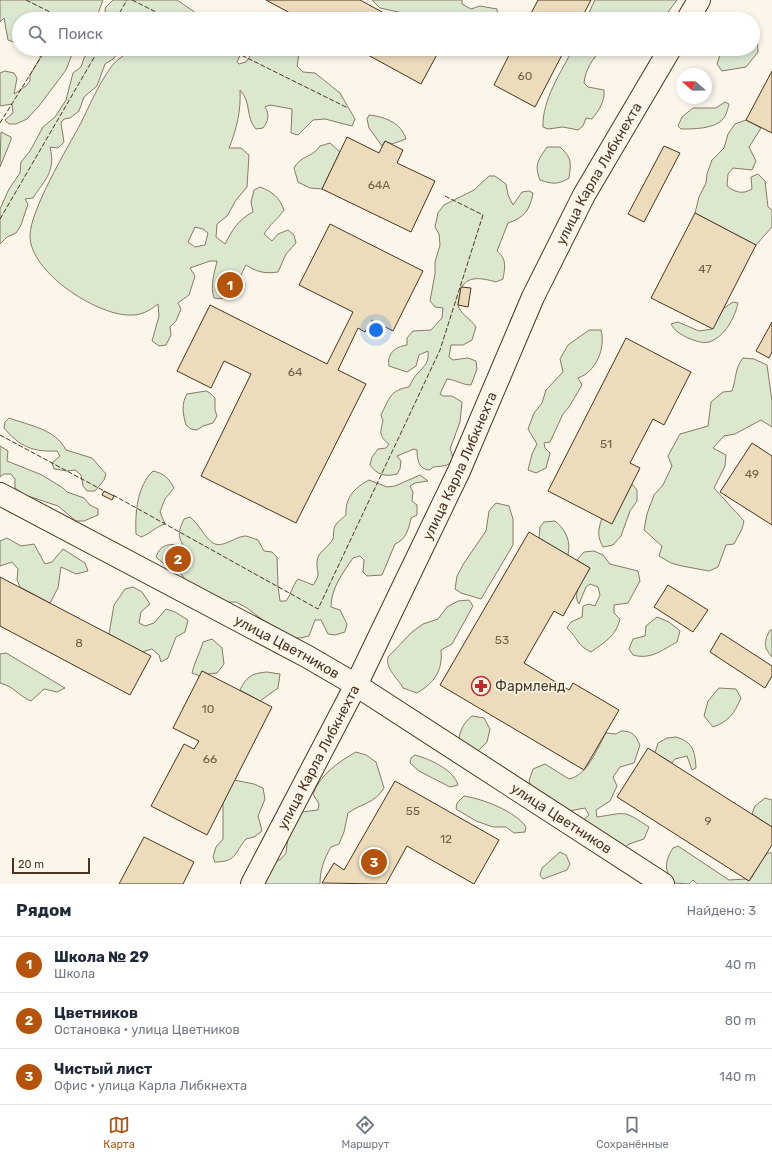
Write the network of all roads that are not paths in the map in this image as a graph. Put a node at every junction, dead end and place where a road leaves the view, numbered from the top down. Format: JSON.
{"nodes":[{"id":1,"x":699,"y":0,"type":"edge"},
{"id":2,"x":692,"y":12,"type":"edge"},
{"id":3,"x":666,"y":56,"type":"edge"},
{"id":4,"x":0,"y":494,"type":"edge"},
{"id":5,"x":356,"y":684,"type":"junction"},
{"id":6,"x":252,"y":884,"type":"edge"},
{"id":7,"x":663,"y":884,"type":"edge"}],
"edges":[{"from":1,"to":2,"type":"main road"},
{"from":3,"to":5,"type":"main road","name":"улица Карла Либкнехта"},
{"from":4,"to":5,"type":"main road","name":"улица Цветников"},
{"from":5,"to":6,"type":"main road","name":"улица Карла Либкнехта"},
{"from":5,"to":7,"type":"main road","name":"улица Цветников"}]}
